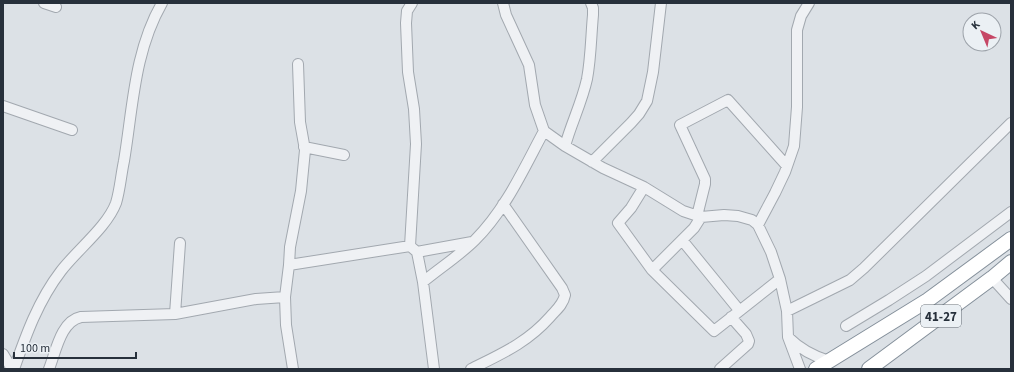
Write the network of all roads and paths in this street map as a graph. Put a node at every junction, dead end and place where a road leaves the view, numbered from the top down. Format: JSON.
{"nodes":[{"id":1,"x":44,"y":3,"type":"edge"},
{"id":2,"x":162,"y":3,"type":"edge"},
{"id":3,"x":412,"y":3,"type":"edge"},
{"id":4,"x":503,"y":3,"type":"edge"},
{"id":5,"x":591,"y":3,"type":"edge"},
{"id":6,"x":661,"y":3,"type":"edge"},
{"id":7,"x":810,"y":3,"type":"edge"},
{"id":8,"x":56,"y":7,"type":"dead end"},
{"id":9,"x":298,"y":64,"type":"dead end"},
{"id":10,"x":3,"y":106,"type":"edge"},
{"id":11,"x":1011,"y":123,"type":"edge"},
{"id":12,"x":72,"y":130,"type":"dead end"},
{"id":13,"x":544,"y":131,"type":"junction"},
{"id":14,"x":566,"y":146,"type":"junction"},
{"id":15,"x":304,"y":147,"type":"junction"},
{"id":16,"x":344,"y":155,"type":"dead end"},
{"id":17,"x":592,"y":162,"type":"junction"},
{"id":18,"x":787,"y":166,"type":"junction"},
{"id":19,"x":644,"y":187,"type":"junction"},
{"id":20,"x":503,"y":204,"type":"junction"},
{"id":21,"x":1011,"y":212,"type":"edge"},
{"id":22,"x":699,"y":216,"type":"junction"},
{"id":23,"x":758,"y":225,"type":"junction"},
{"id":24,"x":1011,"y":239,"type":"edge"},
{"id":25,"x":682,"y":240,"type":"junction"},
{"id":26,"x":474,"y":241,"type":"junction"},
{"id":27,"x":180,"y":243,"type":"dead end"},
{"id":28,"x":413,"y":249,"type":"junction"},
{"id":29,"x":1011,"y":262,"type":"edge"},
{"id":30,"x":289,"y":265,"type":"junction"},
{"id":31,"x":652,"y":270,"type":"junction"},
{"id":32,"x":992,"y":278,"type":"junction"},
{"id":33,"x":780,"y":279,"type":"junction"},
{"id":34,"x":423,"y":282,"type":"junction"},
{"id":35,"x":285,"y":297,"type":"junction"},
{"id":36,"x":1011,"y":299,"type":"edge"},
{"id":37,"x":739,"y":310,"type":"junction"},
{"id":38,"x":787,"y":311,"type":"junction"},
{"id":39,"x":175,"y":314,"type":"junction"},
{"id":40,"x":731,"y":317,"type":"junction"},
{"id":41,"x":846,"y":326,"type":"dead end"},
{"id":42,"x":788,"y":337,"type":"junction"},
{"id":43,"x":3,"y":354,"type":"edge"},
{"id":44,"x":831,"y":365,"type":"edge"},
{"id":45,"x":13,"y":369,"type":"edge"},
{"id":46,"x":49,"y":369,"type":"edge"},
{"id":47,"x":293,"y":369,"type":"edge"},
{"id":48,"x":434,"y":369,"type":"edge"},
{"id":49,"x":471,"y":369,"type":"edge"},
{"id":50,"x":720,"y":369,"type":"edge"},
{"id":51,"x":800,"y":369,"type":"edge"},
{"id":52,"x":816,"y":369,"type":"edge"},
{"id":53,"x":869,"y":369,"type":"edge"}],
"edges":[{"from":1,"to":8,"type":"street"},
{"from":2,"to":45,"type":"street"},
{"from":3,"to":28,"type":"street"},
{"from":4,"to":13,"type":"street"},
{"from":5,"to":14,"type":"street"},
{"from":6,"to":17,"type":"street"},
{"from":7,"to":18,"type":"street"},
{"from":9,"to":15,"type":"street"},
{"from":10,"to":12,"type":"street"},
{"from":11,"to":38,"type":"street"},
{"from":13,"to":14,"type":"street"},
{"from":13,"to":20,"type":"street"},
{"from":14,"to":17,"type":"street"},
{"from":15,"to":16,"type":"street"},
{"from":15,"to":30,"type":"street"},
{"from":17,"to":19,"type":"street"},
{"from":18,"to":22,"type":"street"},
{"from":18,"to":23,"type":"street"},
{"from":19,"to":22,"type":"street"},
{"from":19,"to":31,"type":"street"},
{"from":20,"to":26,"type":"street"},
{"from":20,"to":49,"type":"street"},
{"from":21,"to":41,"type":"street"},
{"from":22,"to":23,"type":"street"},
{"from":22,"to":25,"type":"street"},
{"from":23,"to":33,"type":"street"},
{"from":24,"to":44,"type":"highway"},
{"from":25,"to":31,"type":"street"},
{"from":25,"to":37,"type":"street"},
{"from":26,"to":28,"type":"street"},
{"from":26,"to":34,"type":"street"},
{"from":27,"to":39,"type":"street"},
{"from":28,"to":30,"type":"street"},
{"from":28,"to":34,"type":"street"},
{"from":29,"to":32,"type":"highway","number":"41-27"},
{"from":30,"to":35,"type":"street"},
{"from":31,"to":40,"type":"street"},
{"from":32,"to":36,"type":"street"},
{"from":32,"to":53,"type":"highway","number":"41-27"},
{"from":33,"to":37,"type":"street"},
{"from":33,"to":38,"type":"street"},
{"from":34,"to":48,"type":"street"},
{"from":35,"to":39,"type":"street"},
{"from":35,"to":47,"type":"street"},
{"from":37,"to":40,"type":"street"},
{"from":38,"to":42,"type":"street"},
{"from":39,"to":46,"type":"street"},
{"from":40,"to":50,"type":"street"},
{"from":42,"to":44,"type":"street"},
{"from":42,"to":51,"type":"street"},
{"from":43,"to":45,"type":"street"},
{"from":44,"to":52,"type":"highway"}]}
